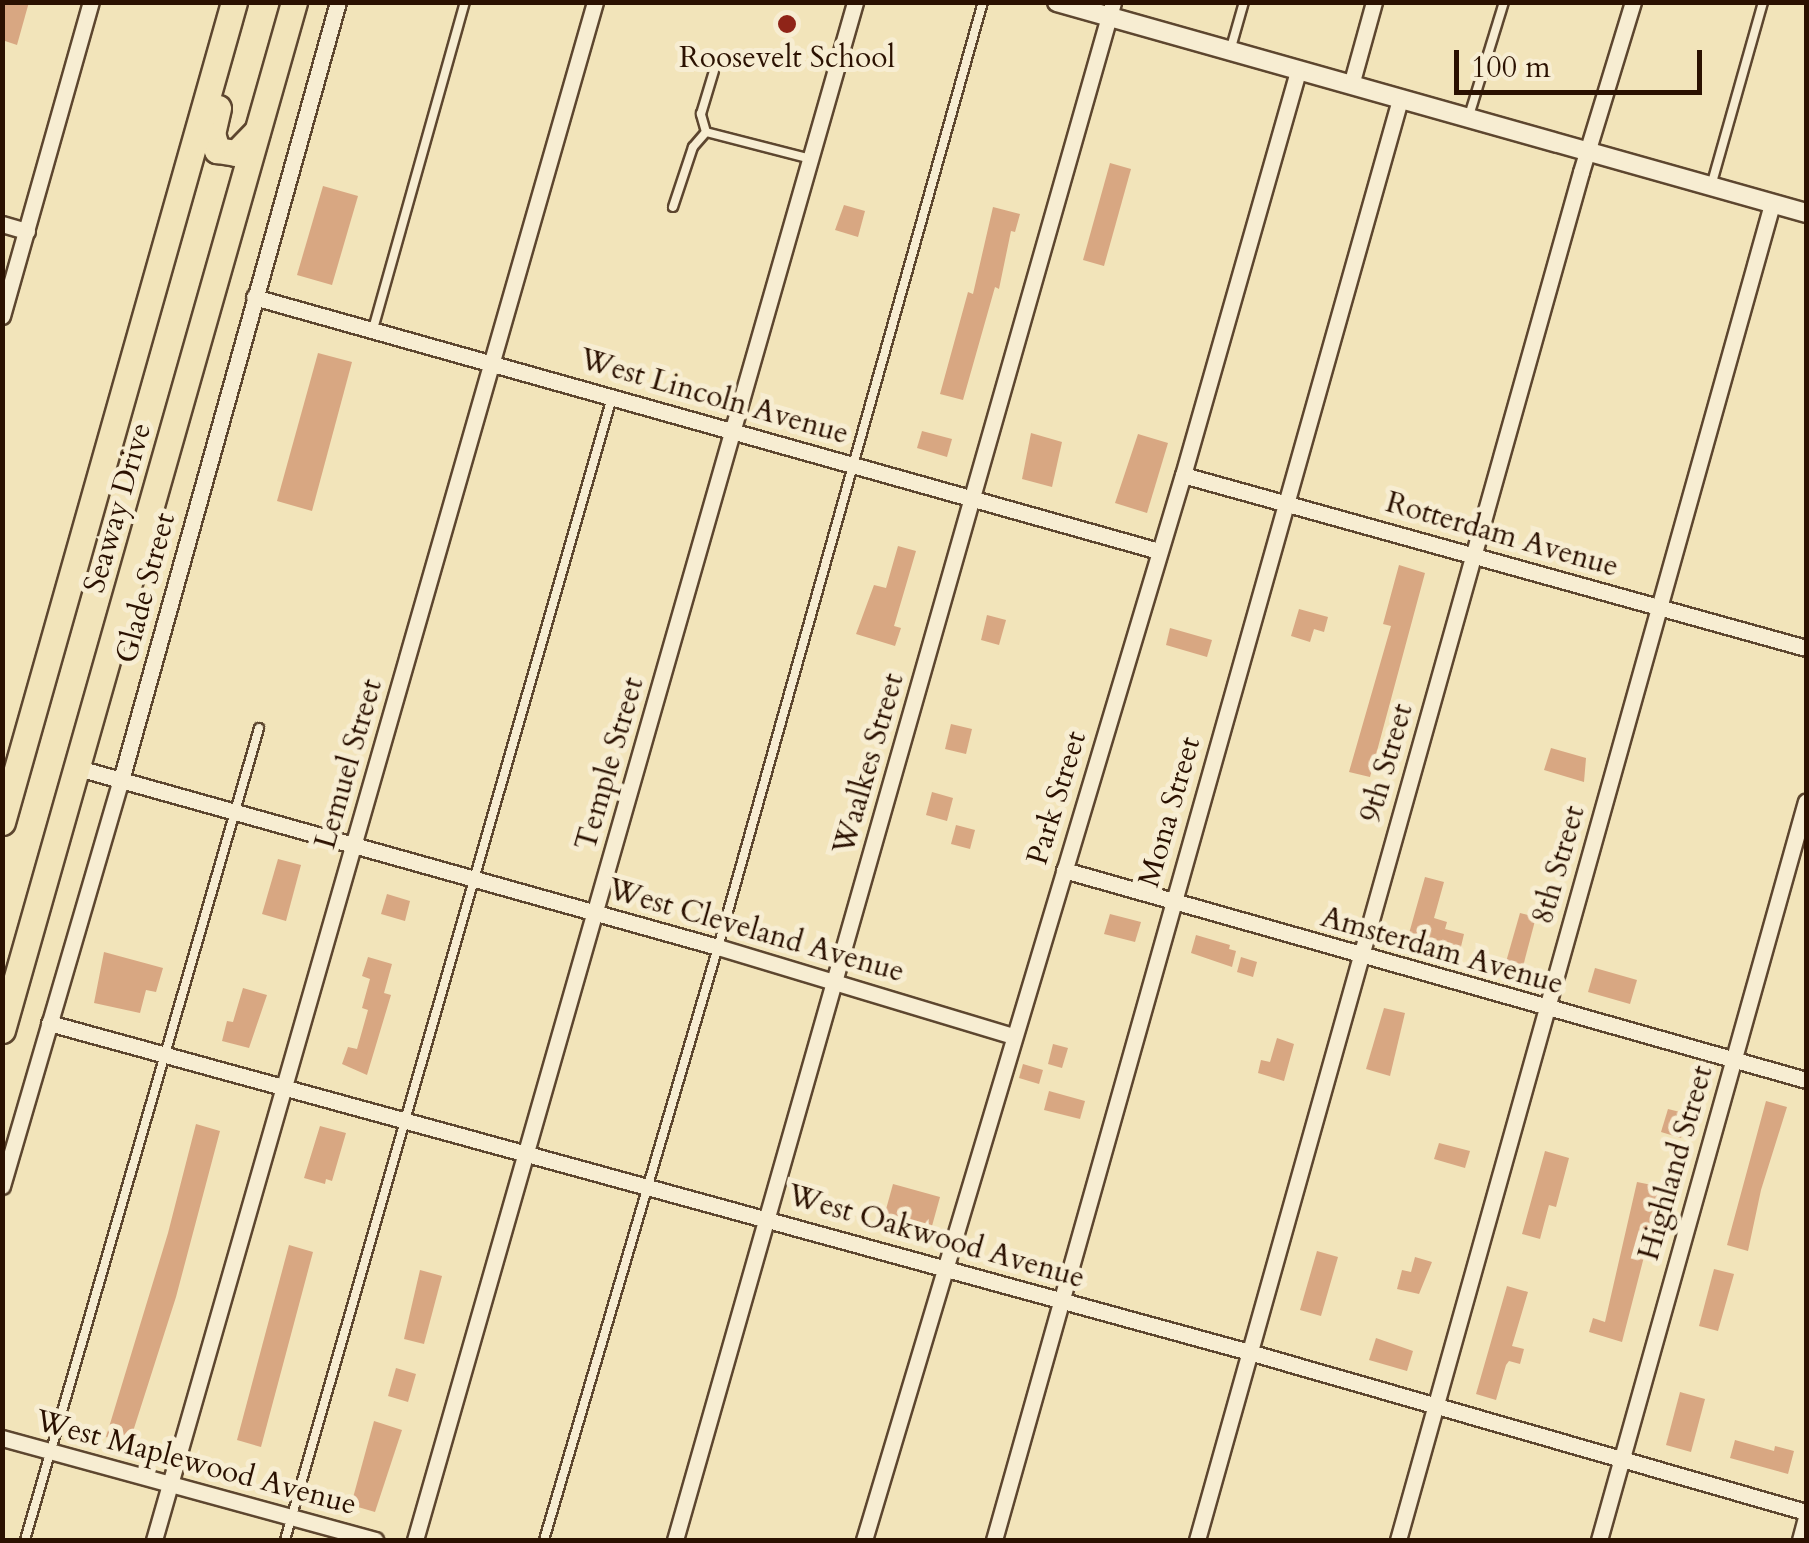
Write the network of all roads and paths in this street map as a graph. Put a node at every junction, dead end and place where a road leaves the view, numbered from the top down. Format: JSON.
{"nodes":[{"id":1,"x":91,"y":2,"type":"edge"},
{"id":2,"x":234,"y":2,"type":"edge"},
{"id":3,"x":248,"y":2,"type":"edge"},
{"id":4,"x":291,"y":2,"type":"edge"},
{"id":5,"x":338,"y":2,"type":"edge"},
{"id":6,"x":466,"y":2,"type":"edge"},
{"id":7,"x":595,"y":2,"type":"edge"},
{"id":8,"x":855,"y":2,"type":"edge"},
{"id":9,"x":983,"y":2,"type":"edge"},
{"id":10,"x":1057,"y":2,"type":"edge"},
{"id":11,"x":1244,"y":2,"type":"edge"},
{"id":12,"x":1374,"y":2,"type":"edge"},
{"id":13,"x":1504,"y":2,"type":"edge"},
{"id":14,"x":1633,"y":2,"type":"edge"},
{"id":15,"x":1763,"y":2,"type":"edge"},
{"id":16,"x":1111,"y":10,"type":"edge"},
{"id":17,"x":1230,"y":51,"type":"junction"},
{"id":18,"x":1298,"y":70,"type":"junction"},
{"id":19,"x":714,"y":71,"type":"dead end"},
{"id":20,"x":1351,"y":86,"type":"junction"},
{"id":21,"x":1400,"y":99,"type":"junction"},
{"id":22,"x":1468,"y":119,"type":"junction"},
{"id":23,"x":258,"y":130,"type":"junction"},
{"id":24,"x":706,"y":132,"type":"junction"},
{"id":25,"x":1590,"y":152,"type":"junction"},
{"id":26,"x":812,"y":159,"type":"junction"},
{"id":27,"x":1710,"y":186,"type":"junction"},
{"id":28,"x":1772,"y":204,"type":"junction"},
{"id":29,"x":674,"y":207,"type":"dead end"},
{"id":30,"x":1806,"y":213,"type":"edge"},
{"id":31,"x":2,"y":224,"type":"edge"},
{"id":32,"x":26,"y":231,"type":"junction"},
{"id":33,"x":254,"y":296,"type":"junction"},
{"id":34,"x":2,"y":316,"type":"edge"},
{"id":35,"x":373,"y":329,"type":"junction"},
{"id":36,"x":491,"y":363,"type":"junction"},
{"id":37,"x":612,"y":397,"type":"junction"},
{"id":38,"x":735,"y":432,"type":"junction"},
{"id":39,"x":854,"y":465,"type":"junction"},
{"id":40,"x":1183,"y":475,"type":"junction"},
{"id":41,"x":974,"y":499,"type":"junction"},
{"id":42,"x":1285,"y":503,"type":"junction"},
{"id":43,"x":1159,"y":552,"type":"junction"},
{"id":44,"x":1473,"y":556,"type":"junction"},
{"id":45,"x":1661,"y":608,"type":"junction"},
{"id":46,"x":1806,"y":648,"type":"edge"},
{"id":47,"x":258,"y":728,"type":"dead end"},
{"id":48,"x":78,"y":768,"type":"junction"},
{"id":49,"x":121,"y":780,"type":"junction"},
{"id":50,"x":1806,"y":801,"type":"edge"},
{"id":51,"x":234,"y":814,"type":"junction"},
{"id":52,"x":2,"y":822,"type":"edge"},
{"id":53,"x":355,"y":845,"type":"junction"},
{"id":54,"x":1064,"y":870,"type":"junction"},
{"id":55,"x":474,"y":879,"type":"junction"},
{"id":56,"x":1173,"y":903,"type":"junction"},
{"id":57,"x":595,"y":912,"type":"junction"},
{"id":58,"x":718,"y":946,"type":"junction"},
{"id":59,"x":1362,"y":956,"type":"junction"},
{"id":60,"x":837,"y":981,"type":"junction"},
{"id":61,"x":1547,"y":1009,"type":"junction"},
{"id":62,"x":49,"y":1022,"type":"junction"},
{"id":63,"x":2,"y":1030,"type":"edge"},
{"id":64,"x":1013,"y":1036,"type":"junction"},
{"id":65,"x":163,"y":1052,"type":"junction"},
{"id":66,"x":1734,"y":1059,"type":"junction"},
{"id":67,"x":1806,"y":1080,"type":"edge"},
{"id":68,"x":286,"y":1086,"type":"junction"},
{"id":69,"x":406,"y":1120,"type":"junction"},
{"id":70,"x":526,"y":1152,"type":"junction"},
{"id":71,"x":2,"y":1186,"type":"edge"},
{"id":72,"x":647,"y":1186,"type":"junction"},
{"id":73,"x":766,"y":1218,"type":"junction"},
{"id":74,"x":945,"y":1269,"type":"junction"},
{"id":75,"x":1061,"y":1301,"type":"junction"},
{"id":76,"x":1250,"y":1352,"type":"junction"},
{"id":77,"x":1436,"y":1406,"type":"junction"},
{"id":78,"x":2,"y":1438,"type":"edge"},
{"id":79,"x":50,"y":1452,"type":"junction"},
{"id":80,"x":1622,"y":1459,"type":"junction"},
{"id":81,"x":171,"y":1484,"type":"junction"},
{"id":82,"x":1806,"y":1515,"type":"edge"},
{"id":83,"x":292,"y":1518,"type":"junction"},
{"id":84,"x":25,"y":1540,"type":"edge"},
{"id":85,"x":154,"y":1540,"type":"edge"},
{"id":86,"x":285,"y":1540,"type":"edge"},
{"id":87,"x":375,"y":1540,"type":"edge"},
{"id":88,"x":415,"y":1540,"type":"edge"},
{"id":89,"x":544,"y":1540,"type":"edge"},
{"id":90,"x":675,"y":1540,"type":"edge"},
{"id":91,"x":864,"y":1540,"type":"edge"},
{"id":92,"x":994,"y":1540,"type":"edge"},
{"id":93,"x":1197,"y":1540,"type":"edge"},
{"id":94,"x":1398,"y":1540,"type":"edge"},
{"id":95,"x":1599,"y":1540,"type":"edge"},
{"id":96,"x":1800,"y":1540,"type":"edge"}],
"edges":[{"from":1,"to":32,"type":"street"},
{"from":2,"to":52,"type":"highway","name":"Seaway Drive"},
{"from":3,"to":23,"type":"highway"},
{"from":4,"to":23,"type":"highway","name":"Seaway Drive"},
{"from":5,"to":33,"type":"street","name":"Glade Street"},
{"from":6,"to":35,"type":"lane"},
{"from":7,"to":36,"type":"street","name":"Lemuel Street"},
{"from":8,"to":26,"type":"street","name":"Temple Street"},
{"from":9,"to":39,"type":"lane"},
{"from":10,"to":16,"type":"street"},
{"from":11,"to":17,"type":"lane"},
{"from":12,"to":20,"type":"street"},
{"from":13,"to":22,"type":"lane"},
{"from":14,"to":25,"type":"street","name":"9th Street"},
{"from":15,"to":27,"type":"lane"},
{"from":16,"to":17,"type":"street"},
{"from":16,"to":41,"type":"street","name":"Waalkes Street"},
{"from":17,"to":18,"type":"street"},
{"from":18,"to":20,"type":"street"},
{"from":18,"to":40,"type":"street","name":"Park Street"},
{"from":19,"to":24,"type":"lane"},
{"from":20,"to":21,"type":"street"},
{"from":21,"to":22,"type":"street"},
{"from":21,"to":42,"type":"street","name":"Mona Street"},
{"from":22,"to":25,"type":"street"},
{"from":23,"to":48,"type":"highway","name":"Seaway Drive"},
{"from":24,"to":26,"type":"lane"},
{"from":24,"to":29,"type":"lane"},
{"from":25,"to":27,"type":"street"},
{"from":25,"to":44,"type":"street","name":"9th Street"},
{"from":26,"to":38,"type":"street","name":"Temple Street"},
{"from":27,"to":28,"type":"street"},
{"from":28,"to":30,"type":"street"},
{"from":28,"to":45,"type":"street","name":"8th Street"},
{"from":31,"to":32,"type":"street"},
{"from":32,"to":34,"type":"street"},
{"from":33,"to":35,"type":"street","name":"West Lincoln Avenue"},
{"from":33,"to":49,"type":"street","name":"Glade Street"},
{"from":35,"to":36,"type":"street","name":"West Lincoln Avenue"},
{"from":36,"to":37,"type":"street","name":"West Lincoln Avenue"},
{"from":36,"to":53,"type":"street","name":"Lemuel Street"},
{"from":37,"to":38,"type":"street","name":"West Lincoln Avenue"},
{"from":37,"to":55,"type":"lane"},
{"from":38,"to":39,"type":"street","name":"West Lincoln Avenue"},
{"from":38,"to":57,"type":"street","name":"Temple Street"},
{"from":39,"to":41,"type":"street","name":"West Lincoln Avenue"},
{"from":39,"to":58,"type":"lane"},
{"from":40,"to":42,"type":"street","name":"Rotterdam Avenue"},
{"from":40,"to":43,"type":"street","name":"Park Street"},
{"from":41,"to":43,"type":"street","name":"West Lincoln Avenue"},
{"from":41,"to":60,"type":"street","name":"Waalkes Street"},
{"from":42,"to":44,"type":"street","name":"Rotterdam Avenue"},
{"from":42,"to":56,"type":"street","name":"Mona Street"},
{"from":43,"to":54,"type":"street","name":"Park Street"},
{"from":44,"to":45,"type":"street","name":"Rotterdam Avenue"},
{"from":44,"to":59,"type":"street","name":"9th Street"},
{"from":45,"to":46,"type":"street","name":"Rotterdam Avenue"},
{"from":45,"to":61,"type":"street","name":"8th Street"},
{"from":47,"to":51,"type":"lane"},
{"from":48,"to":49,"type":"street","name":"West Cleveland Avenue"},
{"from":48,"to":63,"type":"highway","name":"Seaway Drive"},
{"from":49,"to":51,"type":"street","name":"West Cleveland Avenue"},
{"from":49,"to":62,"type":"street","name":"Glade Street"},
{"from":50,"to":66,"type":"street","name":"Highland Street"},
{"from":51,"to":53,"type":"street","name":"West Cleveland Avenue"},
{"from":51,"to":65,"type":"lane"},
{"from":53,"to":55,"type":"street","name":"West Cleveland Avenue"},
{"from":53,"to":68,"type":"street","name":"Lemuel Street"},
{"from":54,"to":56,"type":"street","name":"Amsterdam Avenue"},
{"from":54,"to":64,"type":"street","name":"Park Street"},
{"from":55,"to":57,"type":"street","name":"West Cleveland Avenue"},
{"from":55,"to":69,"type":"lane"},
{"from":56,"to":59,"type":"street","name":"Amsterdam Avenue"},
{"from":56,"to":75,"type":"street","name":"Mona Street"},
{"from":57,"to":58,"type":"street","name":"West Cleveland Avenue"},
{"from":57,"to":70,"type":"street","name":"Temple Street"},
{"from":58,"to":60,"type":"street","name":"West Cleveland Avenue"},
{"from":58,"to":72,"type":"lane"},
{"from":59,"to":61,"type":"street","name":"Amsterdam Avenue"},
{"from":59,"to":76,"type":"street","name":"9th Street"},
{"from":60,"to":64,"type":"street","name":"West Cleveland Avenue"},
{"from":60,"to":73,"type":"street","name":"Waalkes Street"},
{"from":61,"to":66,"type":"street","name":"Amsterdam Avenue"},
{"from":61,"to":77,"type":"street","name":"8th Street"},
{"from":62,"to":65,"type":"street","name":"West Oakwood Avenue"},
{"from":62,"to":71,"type":"street","name":"Glade Street"},
{"from":64,"to":74,"type":"street","name":"Park Street"},
{"from":65,"to":68,"type":"street","name":"West Oakwood Avenue"},
{"from":65,"to":79,"type":"lane"},
{"from":66,"to":67,"type":"street","name":"Amsterdam Avenue"},
{"from":66,"to":80,"type":"street","name":"Highland Street"},
{"from":68,"to":69,"type":"street","name":"West Oakwood Avenue"},
{"from":68,"to":81,"type":"street","name":"Lemuel Street"},
{"from":69,"to":70,"type":"street","name":"West Oakwood Avenue"},
{"from":69,"to":83,"type":"lane"},
{"from":70,"to":72,"type":"street","name":"West Oakwood Avenue"},
{"from":70,"to":88,"type":"street","name":"Temple Street"},
{"from":72,"to":73,"type":"street","name":"West Oakwood Avenue"},
{"from":72,"to":89,"type":"lane"},
{"from":73,"to":74,"type":"street","name":"West Oakwood Avenue"},
{"from":73,"to":90,"type":"street","name":"Waalkes Street"},
{"from":74,"to":75,"type":"street","name":"West Oakwood Avenue"},
{"from":74,"to":91,"type":"street","name":"Park Street"},
{"from":75,"to":76,"type":"street","name":"West Oakwood Avenue"},
{"from":75,"to":92,"type":"street","name":"Mona Street"},
{"from":76,"to":77,"type":"street","name":"West Oakwood Avenue"},
{"from":76,"to":93,"type":"street","name":"9th Street"},
{"from":77,"to":80,"type":"street","name":"West Oakwood Avenue"},
{"from":77,"to":94,"type":"street","name":"8th Street"},
{"from":78,"to":79,"type":"street","name":"West Maplewood Avenue"},
{"from":79,"to":81,"type":"street","name":"West Maplewood Avenue"},
{"from":79,"to":84,"type":"lane"},
{"from":80,"to":82,"type":"street","name":"West Oakwood Avenue"},
{"from":80,"to":95,"type":"street","name":"Highland Street"},
{"from":81,"to":83,"type":"street","name":"West Maplewood Avenue"},
{"from":81,"to":85,"type":"street","name":"Lemuel Street"},
{"from":82,"to":96,"type":"street"},
{"from":83,"to":86,"type":"lane"},
{"from":83,"to":87,"type":"street","name":"West Maplewood Avenue"}]}
